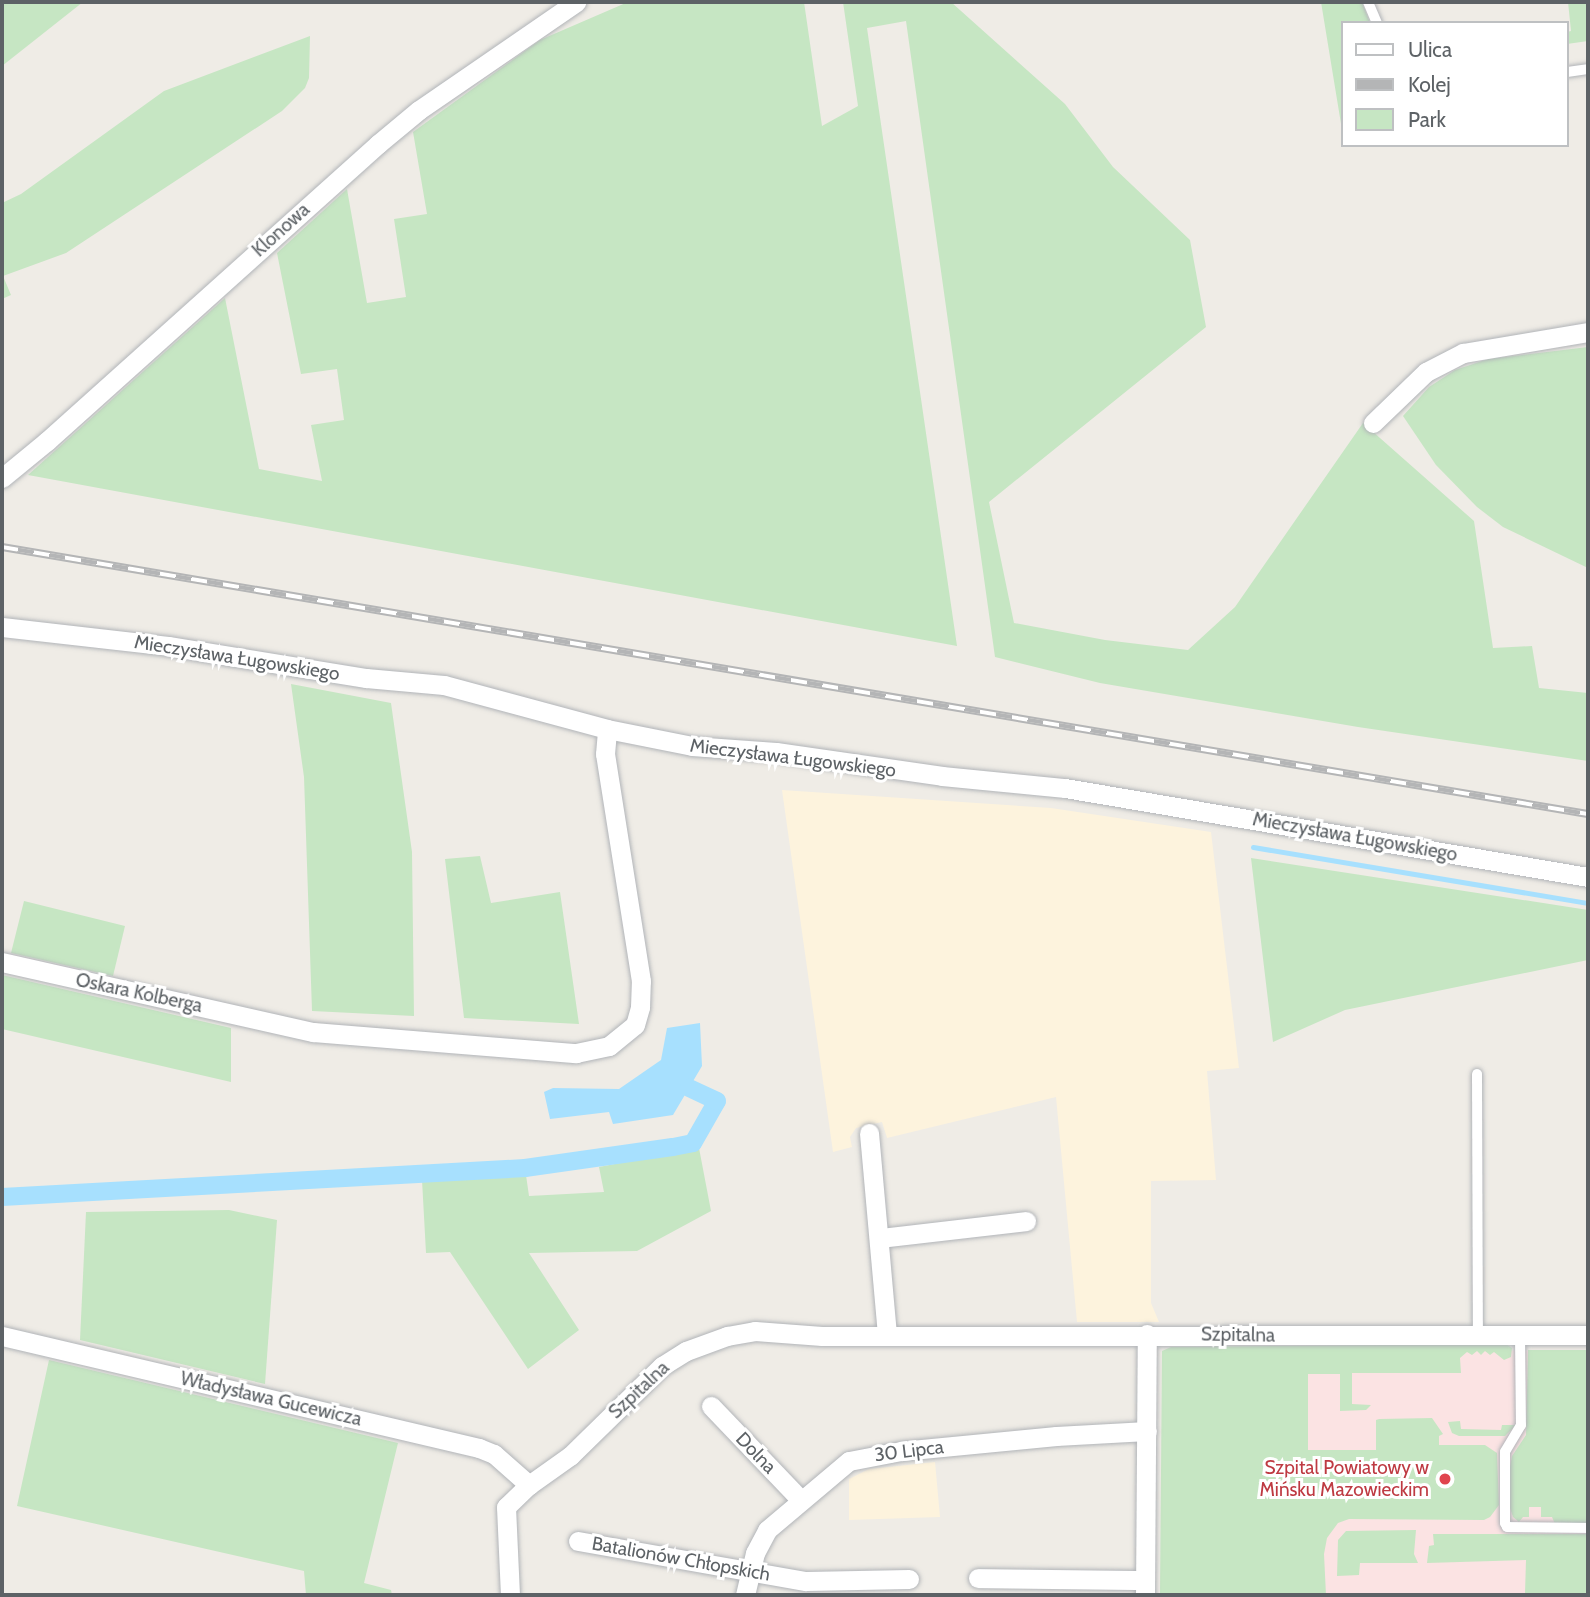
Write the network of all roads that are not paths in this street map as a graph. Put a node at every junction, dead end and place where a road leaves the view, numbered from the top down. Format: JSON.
{"nodes":[{"id":1,"x":576,"y":2,"type":"edge"},
{"id":2,"x":1368,"y":2,"type":"edge"},
{"id":3,"x":1376,"y":21,"type":"edge"},
{"id":4,"x":1588,"y":69,"type":"edge"},
{"id":5,"x":1569,"y":72,"type":"edge"},
{"id":6,"x":1588,"y":331,"type":"edge"},
{"id":7,"x":1373,"y":423,"type":"dead end"},
{"id":8,"x":2,"y":478,"type":"edge"},
{"id":9,"x":2,"y":627,"type":"edge"},
{"id":10,"x":607,"y":729,"type":"junction"},
{"id":11,"x":1588,"y":877,"type":"edge"},
{"id":12,"x":2,"y":962,"type":"edge"},
{"id":13,"x":1477,"y":1074,"type":"dead end"},
{"id":14,"x":869,"y":1133,"type":"dead end"},
{"id":15,"x":1026,"y":1221,"type":"dead end"},
{"id":16,"x":880,"y":1238,"type":"junction"},
{"id":17,"x":887,"y":1334,"type":"junction"},
{"id":18,"x":1147,"y":1334,"type":"junction"},
{"id":19,"x":1520,"y":1335,"type":"junction"},
{"id":20,"x":1588,"y":1335,"type":"edge"},
{"id":21,"x":2,"y":1336,"type":"edge"},
{"id":22,"x":1478,"y":1336,"type":"junction"},
{"id":23,"x":711,"y":1406,"type":"dead end"},
{"id":24,"x":1147,"y":1431,"type":"junction"},
{"id":25,"x":529,"y":1485,"type":"junction"},
{"id":26,"x":800,"y":1499,"type":"junction"},
{"id":27,"x":1588,"y":1528,"type":"edge"},
{"id":28,"x":578,"y":1541,"type":"dead end"},
{"id":29,"x":749,"y":1572,"type":"junction"},
{"id":30,"x":978,"y":1578,"type":"dead end"},
{"id":31,"x":909,"y":1579,"type":"dead end"},
{"id":32,"x":1145,"y":1588,"type":"edge"},
{"id":33,"x":510,"y":1595,"type":"edge"},
{"id":34,"x":745,"y":1595,"type":"edge"}],
"edges":[{"from":1,"to":8,"type":"street","name":"Klonowa"},
{"from":2,"to":3,"type":"lane"},
{"from":4,"to":5,"type":"lane"},
{"from":6,"to":7,"type":"street"},
{"from":9,"to":10,"type":"street","name":"Mieczysława Ługowskiego"},
{"from":10,"to":11,"type":"street","name":"Mieczysława Ługowskiego"},
{"from":10,"to":12,"type":"street","name":"Oskara Kolberga"},
{"from":13,"to":22,"type":"lane"},
{"from":14,"to":16,"type":"street"},
{"from":15,"to":16,"type":"street"},
{"from":16,"to":17,"type":"street"},
{"from":17,"to":18,"type":"street","name":"Szpitalna"},
{"from":17,"to":25,"type":"street","name":"Szpitalna"},
{"from":18,"to":22,"type":"street","name":"Szpitalna"},
{"from":18,"to":24,"type":"street"},
{"from":19,"to":20,"type":"street","name":"Szpitalna"},
{"from":19,"to":22,"type":"street","name":"Szpitalna"},
{"from":19,"to":27,"type":"lane"},
{"from":21,"to":25,"type":"street","name":"Władysława Gucewicza"},
{"from":23,"to":26,"type":"street","name":"Dolna"},
{"from":24,"to":26,"type":"street","name":"30 Lipca"},
{"from":24,"to":32,"type":"street"},
{"from":25,"to":33,"type":"street","name":"Szpitalna"},
{"from":26,"to":29,"type":"street","name":"30 Lipca"},
{"from":28,"to":29,"type":"street","name":"Batalionów Chłopskich"},
{"from":29,"to":31,"type":"street","name":"Batalionów Chłopskich"},
{"from":29,"to":34,"type":"street","name":"30 Lipca"},
{"from":30,"to":32,"type":"street"}]}
